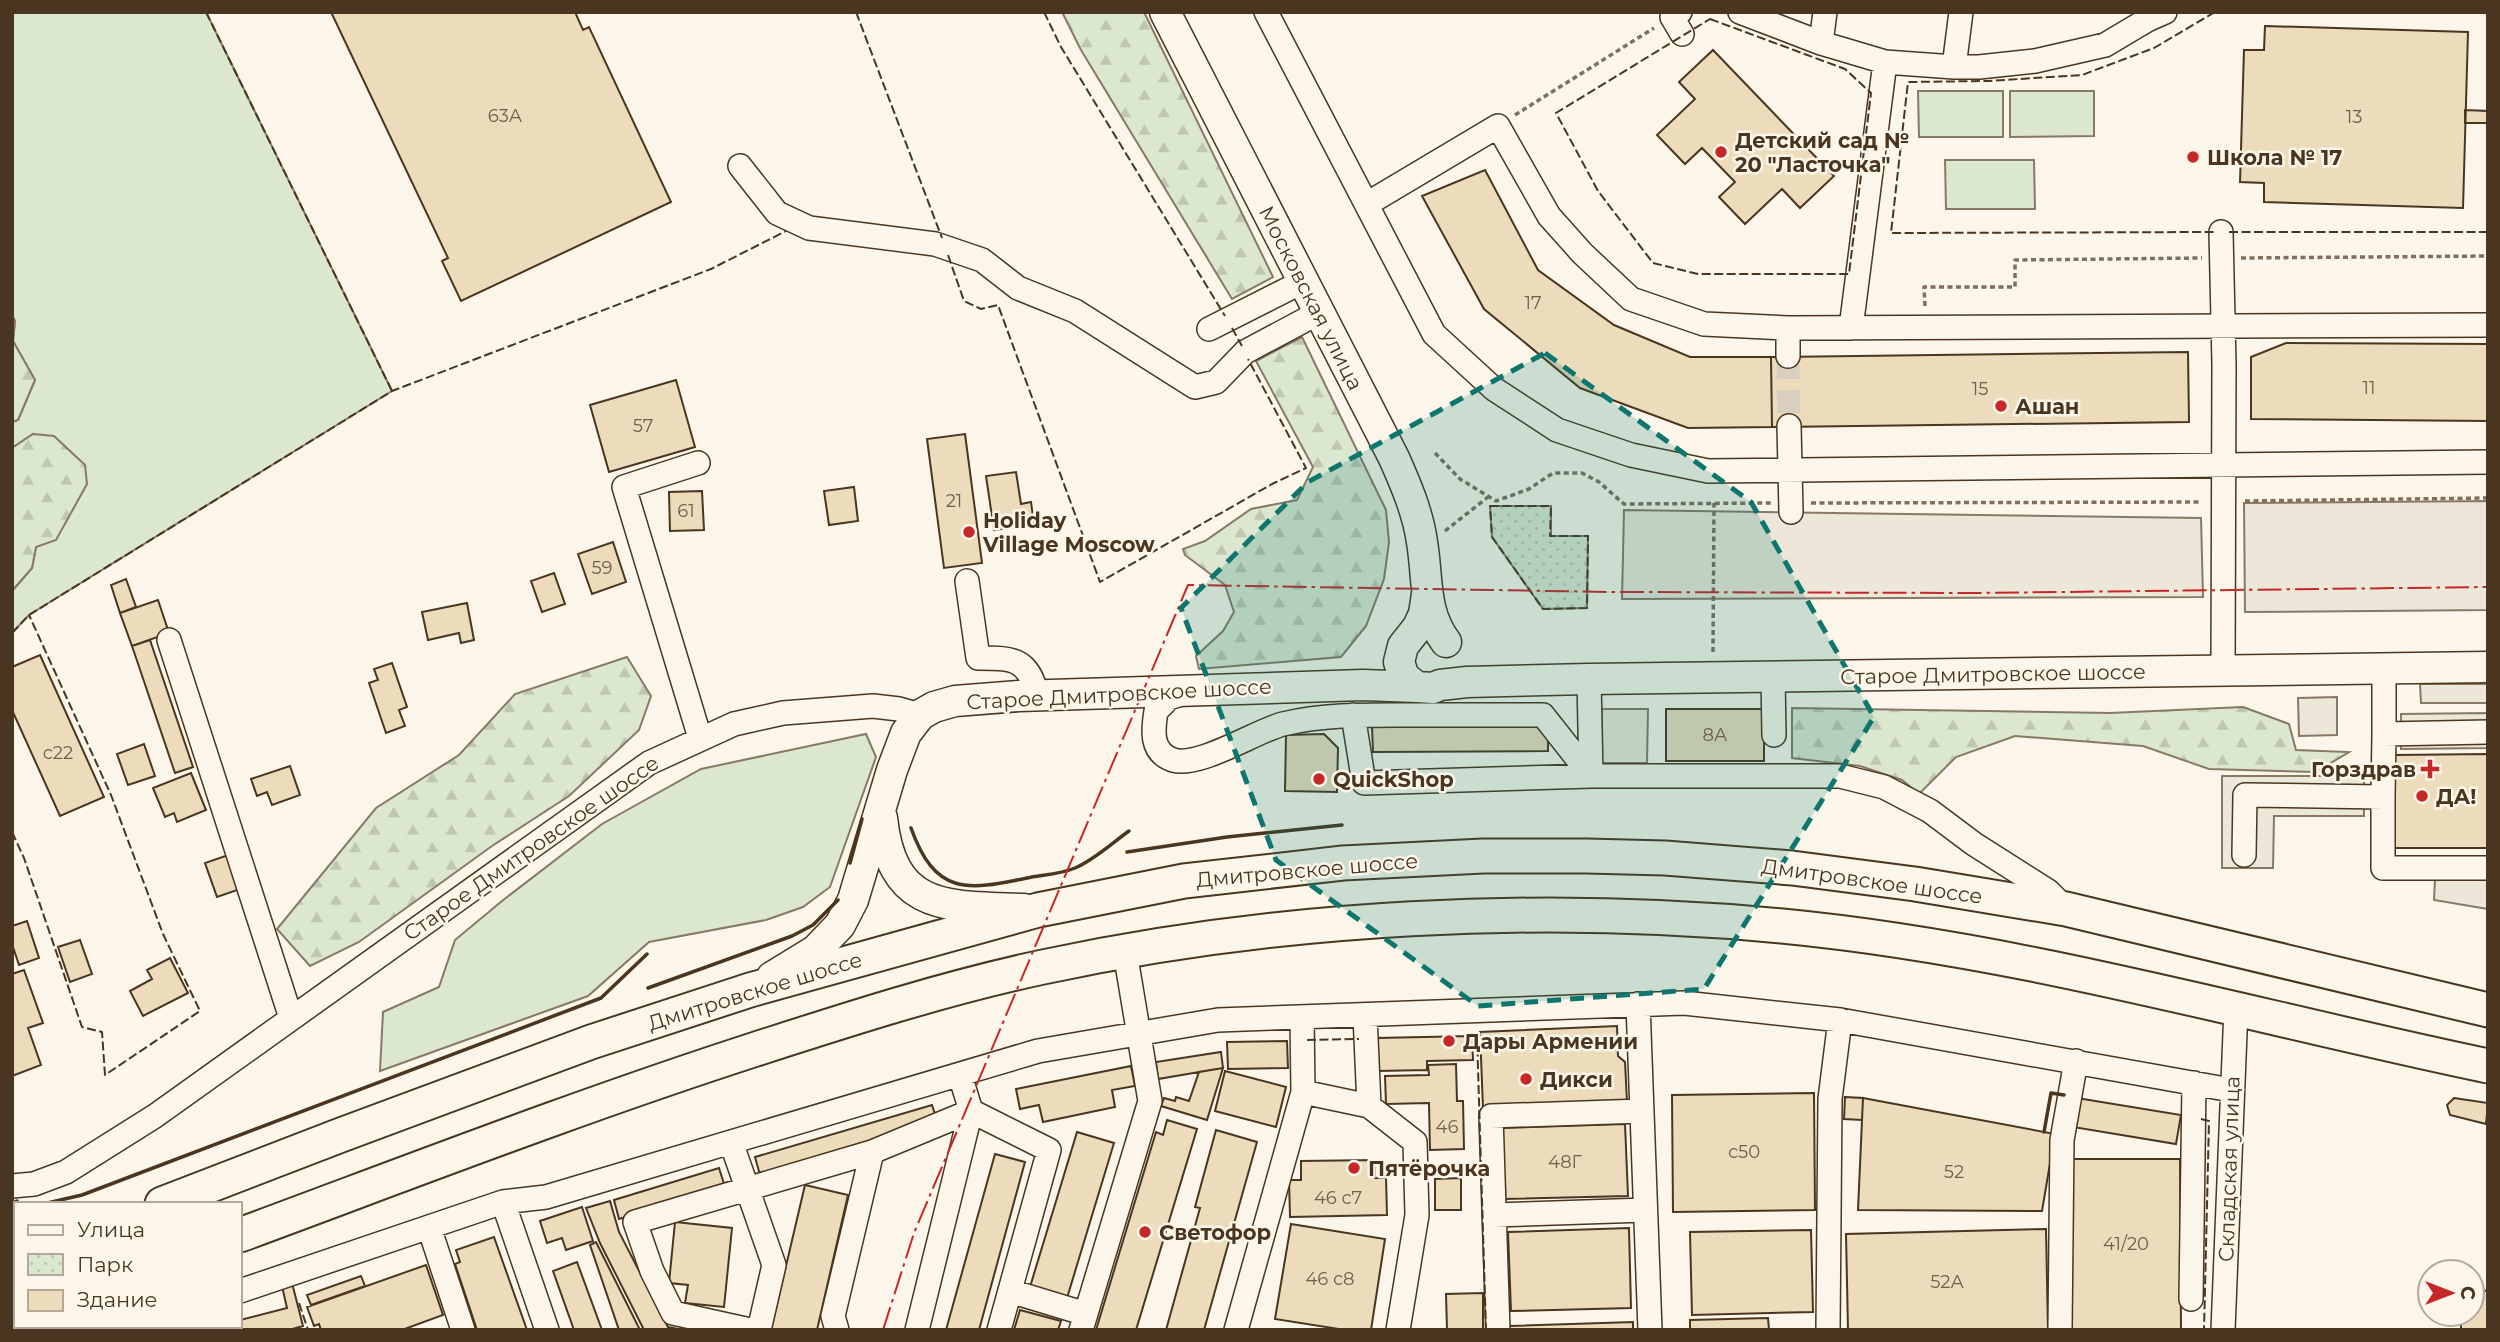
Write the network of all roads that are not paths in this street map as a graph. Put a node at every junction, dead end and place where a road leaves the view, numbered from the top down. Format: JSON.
{"nodes":[{"id":1,"x":1165,"y":12,"type":"edge"},
{"id":2,"x":1266,"y":12,"type":"edge"},
{"id":3,"x":1740,"y":12,"type":"edge"},
{"id":4,"x":1825,"y":12,"type":"edge"},
{"id":5,"x":1961,"y":12,"type":"edge"},
{"id":6,"x":2152,"y":15,"type":"edge"},
{"id":7,"x":1821,"y":43,"type":"junction"},
{"id":8,"x":1885,"y":62,"type":"junction"},
{"id":9,"x":1954,"y":67,"type":"junction"},
{"id":10,"x":740,"y":166,"type":"dead end"},
{"id":11,"x":1367,"y":204,"type":"junction"},
{"id":12,"x":2221,"y":232,"type":"dead end"},
{"id":13,"x":1302,"y":282,"type":"junction"},
{"id":14,"x":1318,"y":313,"type":"junction"},
{"id":15,"x":2224,"y":325,"type":"junction"},
{"id":16,"x":2488,"y":326,"type":"edge"},
{"id":17,"x":1788,"y":328,"type":"junction"},
{"id":18,"x":1851,"y":328,"type":"junction"},
{"id":19,"x":1209,"y":329,"type":"dead end"},
{"id":20,"x":1788,"y":356,"type":"tunnel mouth"},
{"id":21,"x":1789,"y":426,"type":"tunnel mouth"},
{"id":22,"x":2488,"y":462,"type":"edge"},
{"id":23,"x":698,"y":463,"type":"dead end"},
{"id":24,"x":2223,"y":464,"type":"junction"},
{"id":25,"x":1790,"y":470,"type":"junction"},
{"id":26,"x":1791,"y":508,"type":"road end"},
{"id":27,"x":967,"y":581,"type":"dead end"},
{"id":28,"x":1427,"y":594,"type":"junction"},
{"id":29,"x":169,"y":639,"type":"dead end"},
{"id":30,"x":1450,"y":650,"type":"junction"},
{"id":31,"x":1404,"y":651,"type":"junction"},
{"id":32,"x":2488,"y":667,"type":"edge"},
{"id":33,"x":2384,"y":669,"type":"junction"},
{"id":34,"x":2223,"y":671,"type":"junction"},
{"id":35,"x":1773,"y":677,"type":"junction"},
{"id":36,"x":1589,"y":679,"type":"junction"},
{"id":37,"x":1499,"y":681,"type":"junction"},
{"id":38,"x":1363,"y":685,"type":"junction"},
{"id":39,"x":1428,"y":686,"type":"junction"},
{"id":40,"x":1197,"y":689,"type":"junction"},
{"id":41,"x":1037,"y":695,"type":"junction"},
{"id":42,"x":920,"y":715,"type":"junction"},
{"id":43,"x":1353,"y":715,"type":"junction"},
{"id":44,"x":2488,"y":732,"type":"edge"},
{"id":45,"x":2384,"y":734,"type":"junction"},
{"id":46,"x":1774,"y":736,"type":"dead end"},
{"id":47,"x":700,"y":738,"type":"junction"},
{"id":48,"x":1591,"y":776,"type":"junction"},
{"id":49,"x":2384,"y":796,"type":"junction"},
{"id":50,"x":881,"y":807,"type":"junction"},
{"id":51,"x":2244,"y":855,"type":"dead end"},
{"id":52,"x":2488,"y":868,"type":"edge"},
{"id":53,"x":2066,"y":909,"type":"junction"},
{"id":54,"x":1038,"y":910,"type":"junction"},
{"id":55,"x":1125,"y":952,"type":"junction"},
{"id":56,"x":750,"y":990,"type":"junction"},
{"id":57,"x":1637,"y":1004,"type":"junction"},
{"id":58,"x":2236,"y":1008,"type":"junction"},
{"id":59,"x":2488,"y":1010,"type":"edge"},
{"id":60,"x":1365,"y":1015,"type":"junction"},
{"id":61,"x":1302,"y":1017,"type":"junction"},
{"id":62,"x":291,"y":1018,"type":"junction"},
{"id":63,"x":1840,"y":1020,"type":"junction"},
{"id":64,"x":1139,"y":1034,"type":"junction"},
{"id":65,"x":2076,"y":1061,"type":"junction"},
{"id":66,"x":2488,"y":1066,"type":"edge"},
{"id":67,"x":960,"y":1074,"type":"junction"},
{"id":68,"x":2194,"y":1083,"type":"junction"},
{"id":69,"x":2231,"y":1090,"type":"junction"},
{"id":70,"x":1303,"y":1092,"type":"junction"},
{"id":71,"x":1369,"y":1106,"type":"junction"},
{"id":72,"x":971,"y":1111,"type":"junction"},
{"id":73,"x":1642,"y":1111,"type":"junction"},
{"id":74,"x":731,"y":1142,"type":"junction"},
{"id":75,"x":872,"y":1152,"type":"junction"},
{"id":76,"x":12,"y":1186,"type":"edge"},
{"id":77,"x":747,"y":1188,"type":"junction"},
{"id":78,"x":167,"y":1202,"type":"edge"},
{"id":79,"x":503,"y":1202,"type":"junction"},
{"id":80,"x":1646,"y":1210,"type":"junction"},
{"id":81,"x":1494,"y":1214,"type":"junction"},
{"id":82,"x":429,"y":1227,"type":"junction"},
{"id":83,"x":242,"y":1234,"type":"edge"},
{"id":84,"x":242,"y":1290,"type":"edge"},
{"id":85,"x":1010,"y":1291,"type":"junction"},
{"id":86,"x":2191,"y":1299,"type":"dead end"},
{"id":87,"x":1083,"y":1322,"type":"edge"},
{"id":88,"x":463,"y":1330,"type":"edge"},
{"id":89,"x":547,"y":1330,"type":"edge"},
{"id":90,"x":750,"y":1330,"type":"edge"},
{"id":91,"x":759,"y":1330,"type":"edge"},
{"id":92,"x":837,"y":1330,"type":"edge"},
{"id":93,"x":917,"y":1330,"type":"edge"},
{"id":94,"x":999,"y":1330,"type":"edge"},
{"id":95,"x":1237,"y":1330,"type":"edge"},
{"id":96,"x":1398,"y":1330,"type":"edge"},
{"id":97,"x":1498,"y":1330,"type":"edge"},
{"id":98,"x":1650,"y":1330,"type":"edge"},
{"id":99,"x":1828,"y":1330,"type":"edge"},
{"id":100,"x":2060,"y":1330,"type":"edge"},
{"id":101,"x":2223,"y":1330,"type":"edge"}],
"edges":[{"from":1,"to":13,"type":"main road","name":"Московская улица"},
{"from":2,"to":11,"type":"street"},
{"from":3,"to":7,"type":"street"},
{"from":4,"to":7,"type":"street"},
{"from":5,"to":9,"type":"street"},
{"from":6,"to":9,"type":"street"},
{"from":7,"to":8,"type":"street"},
{"from":8,"to":9,"type":"street"},
{"from":8,"to":18,"type":"street"},
{"from":10,"to":14,"type":"street"},
{"from":11,"to":17,"type":"street"},
{"from":11,"to":25,"type":"street"},
{"from":12,"to":15,"type":"street"},
{"from":13,"to":14,"type":"main road","name":"Московская улица"},
{"from":13,"to":19,"type":"street"},
{"from":14,"to":28,"type":"main road","name":"Московская улица"},
{"from":15,"to":16,"type":"street"},
{"from":15,"to":18,"type":"street"},
{"from":15,"to":24,"type":"street"},
{"from":17,"to":18,"type":"street"},
{"from":17,"to":20,"type":"street"},
{"from":21,"to":25,"type":"street"},
{"from":22,"to":24,"type":"street"},
{"from":23,"to":47,"type":"street"},
{"from":24,"to":25,"type":"street"},
{"from":24,"to":34,"type":"street"},
{"from":25,"to":26,"type":"street"},
{"from":27,"to":41,"type":"street"},
{"from":28,"to":30,"type":"main road","name":"Московская улица"},
{"from":28,"to":31,"type":"main road","name":"Московская улица"},
{"from":29,"to":62,"type":"street"},
{"from":30,"to":31,"type":"main road","name":"Старое Дмитровское шоссе"},
{"from":30,"to":37,"type":"main road","name":"Старое Дмитровское шоссе"},
{"from":30,"to":39,"type":"main road"},
{"from":31,"to":38,"type":"main road","name":"Старое Дмитровское шоссе"},
{"from":31,"to":39,"type":"main road"},
{"from":32,"to":33,"type":"main road","name":"Старое Дмитровское шоссе"},
{"from":33,"to":34,"type":"main road","name":"Старое Дмитровское шоссе"},
{"from":33,"to":45,"type":"street"},
{"from":34,"to":35,"type":"main road","name":"Старое Дмитровское шоссе"},
{"from":35,"to":36,"type":"main road","name":"Старое Дмитровское шоссе"},
{"from":35,"to":46,"type":"street"},
{"from":36,"to":37,"type":"main road","name":"Старое Дмитровское шоссе"},
{"from":36,"to":48,"type":"street"},
{"from":37,"to":39,"type":"main road","name":"Старое Дмитровское шоссе"},
{"from":38,"to":39,"type":"main road","name":"Старое Дмитровское шоссе"},
{"from":38,"to":40,"type":"main road","name":"Старое Дмитровское шоссе"},
{"from":40,"to":41,"type":"main road","name":"Старое Дмитровское шоссе"},
{"from":40,"to":43,"type":"street"},
{"from":41,"to":42,"type":"main road","name":"Старое Дмитровское шоссе"},
{"from":42,"to":47,"type":"street","name":"Старое Дмитровское шоссе"},
{"from":42,"to":50,"type":"main road"},
{"from":43,"to":48,"type":"street"},
{"from":43,"to":48,"type":"street"},
{"from":44,"to":45,"type":"street"},
{"from":45,"to":49,"type":"street"},
{"from":47,"to":62,"type":"street","name":"Старое Дмитровское шоссе"},
{"from":48,"to":53,"type":"street"},
{"from":49,"to":51,"type":"street"},
{"from":49,"to":52,"type":"street"},
{"from":50,"to":54,"type":"main road"},
{"from":50,"to":56,"type":"main road"},
{"from":53,"to":54,"type":"highway","name":"Дмитровское шоссе"},
{"from":53,"to":59,"type":"highway","name":"Дмитровское шоссе"},
{"from":54,"to":56,"type":"highway","name":"Дмитровское шоссе"},
{"from":55,"to":58,"type":"highway"},
{"from":55,"to":64,"type":"street"},
{"from":55,"to":83,"type":"highway"},
{"from":56,"to":78,"type":"highway","name":"Дмитровское шоссе"},
{"from":57,"to":60,"type":"street"},
{"from":57,"to":63,"type":"street"},
{"from":57,"to":73,"type":"street"},
{"from":58,"to":66,"type":"highway"},
{"from":58,"to":69,"type":"street","name":"Складская улица"},
{"from":60,"to":61,"type":"street"},
{"from":60,"to":71,"type":"street"},
{"from":61,"to":64,"type":"street"},
{"from":61,"to":70,"type":"street"},
{"from":62,"to":76,"type":"street","name":"Старое Дмитровское шоссе"},
{"from":63,"to":65,"type":"street"},
{"from":63,"to":99,"type":"street"},
{"from":64,"to":67,"type":"street"},
{"from":64,"to":87,"type":"street"},
{"from":65,"to":68,"type":"street"},
{"from":65,"to":100,"type":"street"},
{"from":67,"to":72,"type":"street"},
{"from":67,"to":74,"type":"street"},
{"from":68,"to":69,"type":"street"},
{"from":68,"to":86,"type":"street"},
{"from":69,"to":101,"type":"street","name":"Складская улица"},
{"from":70,"to":71,"type":"street"},
{"from":70,"to":95,"type":"street"},
{"from":71,"to":96,"type":"street"},
{"from":72,"to":75,"type":"street"},
{"from":72,"to":85,"type":"street"},
{"from":72,"to":93,"type":"street"},
{"from":73,"to":80,"type":"street"},
{"from":73,"to":81,"type":"street"},
{"from":74,"to":77,"type":"street"},
{"from":74,"to":79,"type":"street"},
{"from":75,"to":77,"type":"street"},
{"from":75,"to":92,"type":"street"},
{"from":77,"to":90,"type":"street"},
{"from":77,"to":91,"type":"street"},
{"from":79,"to":82,"type":"street"},
{"from":79,"to":89,"type":"street"},
{"from":80,"to":81,"type":"street"},
{"from":80,"to":98,"type":"street"},
{"from":81,"to":97,"type":"street"},
{"from":82,"to":84,"type":"street"},
{"from":82,"to":88,"type":"street"},
{"from":85,"to":87,"type":"street"},
{"from":85,"to":94,"type":"street"}]}
